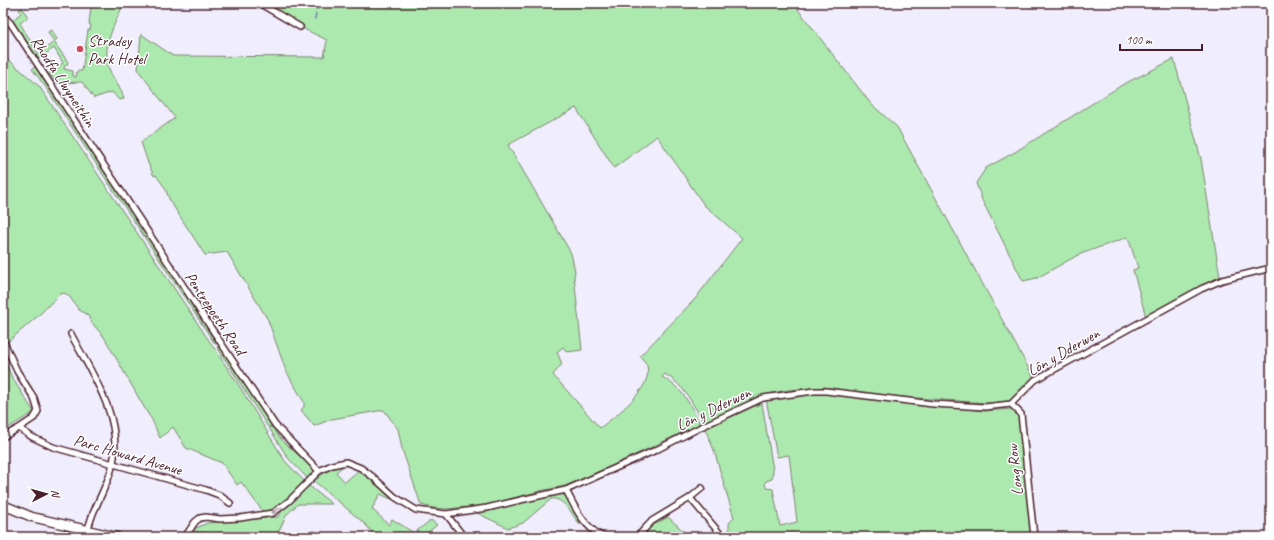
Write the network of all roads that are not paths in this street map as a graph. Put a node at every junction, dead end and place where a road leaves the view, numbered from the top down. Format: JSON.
{"nodes":[{"id":1,"x":259,"y":3,"type":"edge"},
{"id":2,"x":3,"y":15,"type":"edge"},
{"id":3,"x":300,"y":27,"type":"dead end"},
{"id":4,"x":102,"y":162,"type":"joint"},
{"id":5,"x":1271,"y":268,"type":"edge"},
{"id":6,"x":70,"y":334,"type":"dead end"},
{"id":7,"x":6,"y":344,"type":"dead end"},
{"id":8,"x":1011,"y":404,"type":"junction"},
{"id":9,"x":19,"y":428,"type":"junction"},
{"id":10,"x":3,"y":437,"type":"edge"},
{"id":11,"x":113,"y":463,"type":"junction"},
{"id":12,"x":319,"y":471,"type":"junction"},
{"id":13,"x":702,"y":488,"type":"dead end"},
{"id":14,"x":566,"y":490,"type":"junction"},
{"id":15,"x":690,"y":498,"type":"junction"},
{"id":16,"x":230,"y":503,"type":"dead end"},
{"id":17,"x":3,"y":505,"type":"edge"},
{"id":18,"x":446,"y":514,"type":"junction"},
{"id":19,"x":88,"y":529,"type":"junction"},
{"id":20,"x":117,"y":537,"type":"edge"},
{"id":21,"x":185,"y":537,"type":"edge"},
{"id":22,"x":464,"y":537,"type":"edge"},
{"id":23,"x":603,"y":537,"type":"edge"},
{"id":24,"x":637,"y":537,"type":"edge"},
{"id":25,"x":723,"y":537,"type":"edge"},
{"id":26,"x":1034,"y":537,"type":"edge"}],
"edges":[{"from":1,"to":3,"type":"street"},
{"from":2,"to":4,"type":"street","name":"Rhodfa Llwyneithin"},
{"from":4,"to":12,"type":"street","name":"Pentrepoeth Road"},
{"from":5,"to":8,"type":"street","name":"Lôn y Dderwen"},
{"from":6,"to":11,"type":"street"},
{"from":7,"to":9,"type":"street"},
{"from":8,"to":14,"type":"street","name":"Lôn y Dderwen"},
{"from":8,"to":26,"type":"street","name":"Long Row"},
{"from":9,"to":10,"type":"street"},
{"from":9,"to":11,"type":"street","name":"Parc Howard Avenue"},
{"from":11,"to":16,"type":"street","name":"Parc Howard Avenue"},
{"from":11,"to":19,"type":"street"},
{"from":12,"to":18,"type":"street","name":"Lôn y Dderwen"},
{"from":12,"to":21,"type":"street","name":"Lôn y Dderwen","one_way":true},
{"from":13,"to":15,"type":"street"},
{"from":14,"to":18,"type":"street","name":"Lôn y Dderwen"},
{"from":14,"to":23,"type":"street"},
{"from":15,"to":24,"type":"street"},
{"from":15,"to":25,"type":"street"},
{"from":17,"to":19,"type":"main road"},
{"from":18,"to":22,"type":"street"},
{"from":19,"to":20,"type":"main road"}]}
